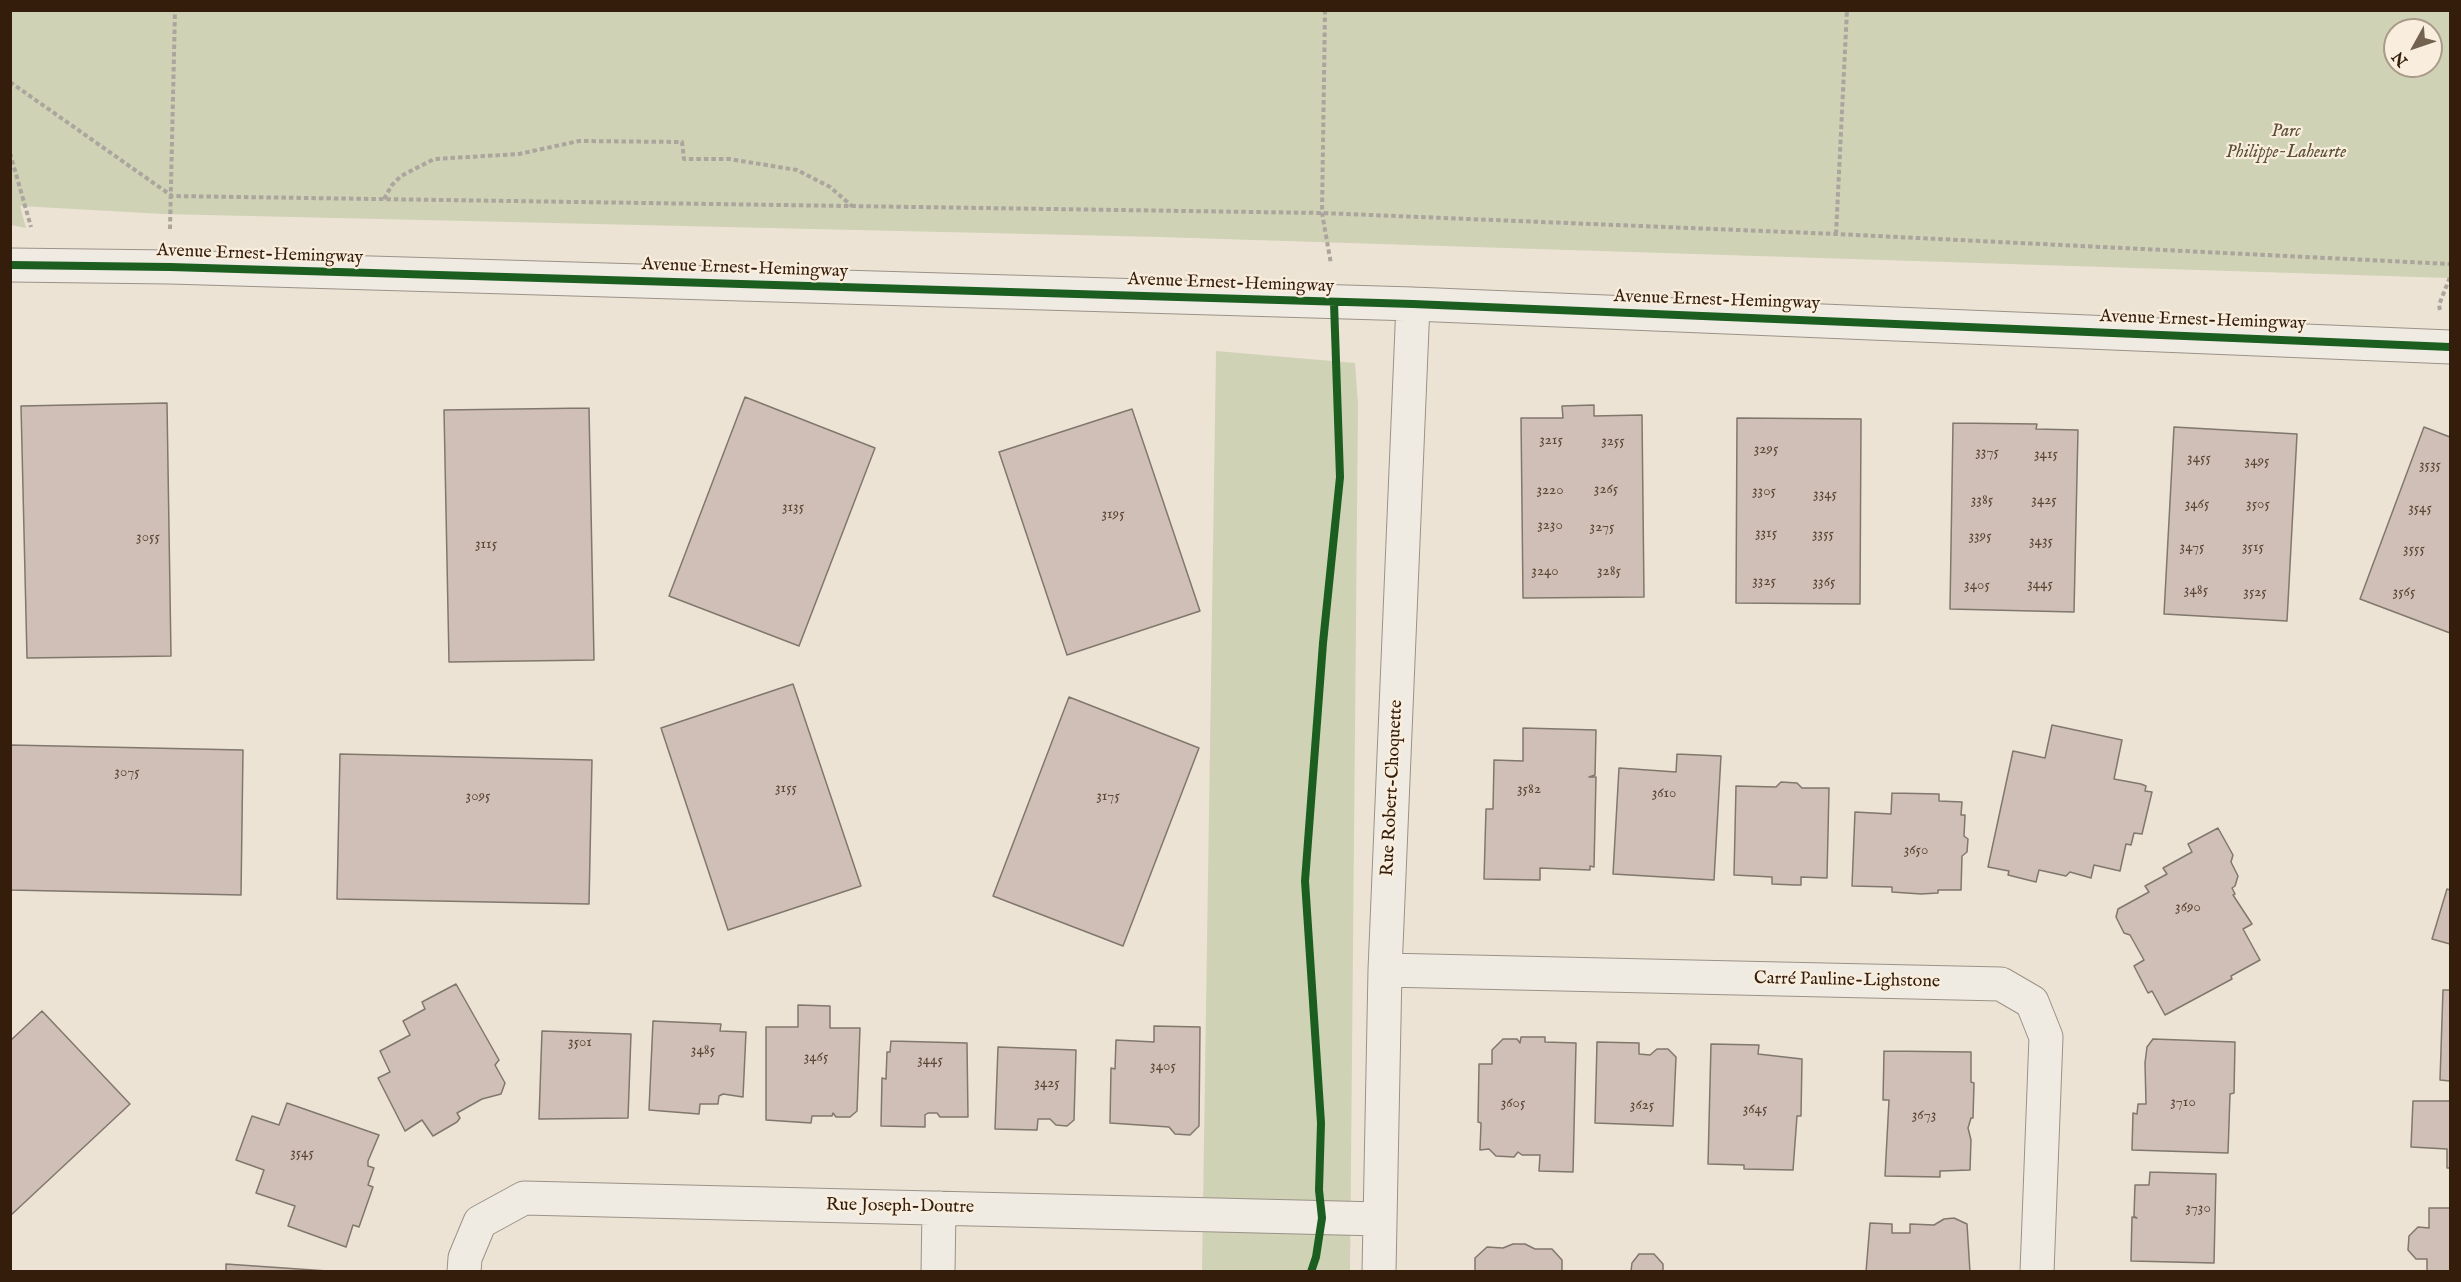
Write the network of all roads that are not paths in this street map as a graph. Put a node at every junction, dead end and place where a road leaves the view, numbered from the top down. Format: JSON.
{"nodes":[{"id":1,"x":24,"y":266,"type":"edge"},
{"id":2,"x":1413,"y":304,"type":"junction"},
{"id":3,"x":2451,"y":346,"type":"edge"},
{"id":4,"x":1385,"y":970,"type":"junction"},
{"id":5,"x":939,"y":1208,"type":"junction"},
{"id":6,"x":1380,"y":1219,"type":"junction"},
{"id":7,"x":464,"y":1272,"type":"edge"},
{"id":8,"x":938,"y":1272,"type":"edge"},
{"id":9,"x":1379,"y":1272,"type":"edge"},
{"id":10,"x":2037,"y":1272,"type":"edge"}],
"edges":[{"from":1,"to":2,"type":"street","name":"Avenue Ernest-Hemingway"},
{"from":2,"to":3,"type":"street","name":"Avenue Ernest-Hemingway"},
{"from":2,"to":4,"type":"street","name":"Rue Robert-Choquette"},
{"from":4,"to":6,"type":"street","name":"Rue Robert-Choquette"},
{"from":4,"to":10,"type":"street","name":"Carré Pauline-Lighstone"},
{"from":5,"to":6,"type":"street","name":"Rue Joseph-Doutre"},
{"from":5,"to":7,"type":"street","name":"Rue Joseph-Doutre"},
{"from":5,"to":8,"type":"street"},
{"from":6,"to":9,"type":"street","name":"Rue Robert-Choquette"}]}
